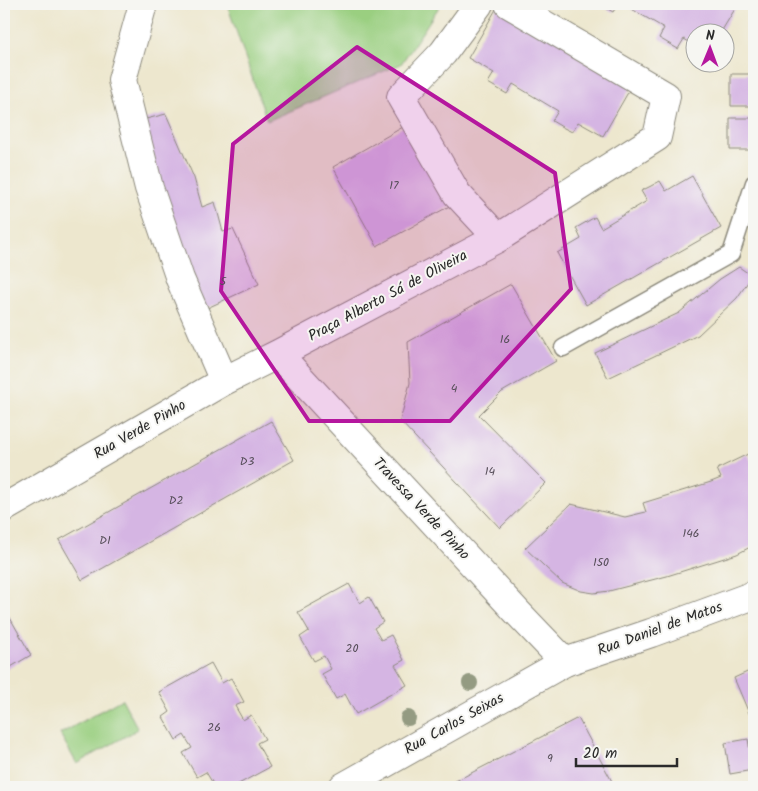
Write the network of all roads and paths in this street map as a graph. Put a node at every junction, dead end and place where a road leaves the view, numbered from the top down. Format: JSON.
{"nodes":[{"id":1,"x":143,"y":4,"type":"edge"},
{"id":2,"x":479,"y":4,"type":"edge"},
{"id":3,"x":509,"y":4,"type":"edge"},
{"id":4,"x":754,"y":183,"type":"edge"},
{"id":5,"x":498,"y":238,"type":"junction"},
{"id":6,"x":563,"y":348,"type":"dead end"},
{"id":7,"x":278,"y":354,"type":"junction"},
{"id":8,"x":224,"y":381,"type":"junction"},
{"id":9,"x":4,"y":508,"type":"edge"},
{"id":10,"x":754,"y":595,"type":"edge"},
{"id":11,"x":565,"y":662,"type":"junction"},
{"id":12,"x":343,"y":787,"type":"edge"}],
"edges":[{"from":1,"to":8,"type":"street"},
{"from":2,"to":5,"type":"street"},
{"from":3,"to":5,"type":"street","name":"Praça Alberto Sá de Oliveira"},
{"from":4,"to":6,"type":"lane"},
{"from":5,"to":7,"type":"street","name":"Praça Alberto Sá de Oliveira"},
{"from":7,"to":8,"type":"street","name":"Rua Verde Pinho"},
{"from":7,"to":11,"type":"street","name":"Travessa Verde Pinho"},
{"from":8,"to":9,"type":"street","name":"Rua Verde Pinho"},
{"from":10,"to":11,"type":"street","name":"Rua Daniel de Matos"},
{"from":11,"to":12,"type":"street","name":"Rua Carlos Seixas"}]}
